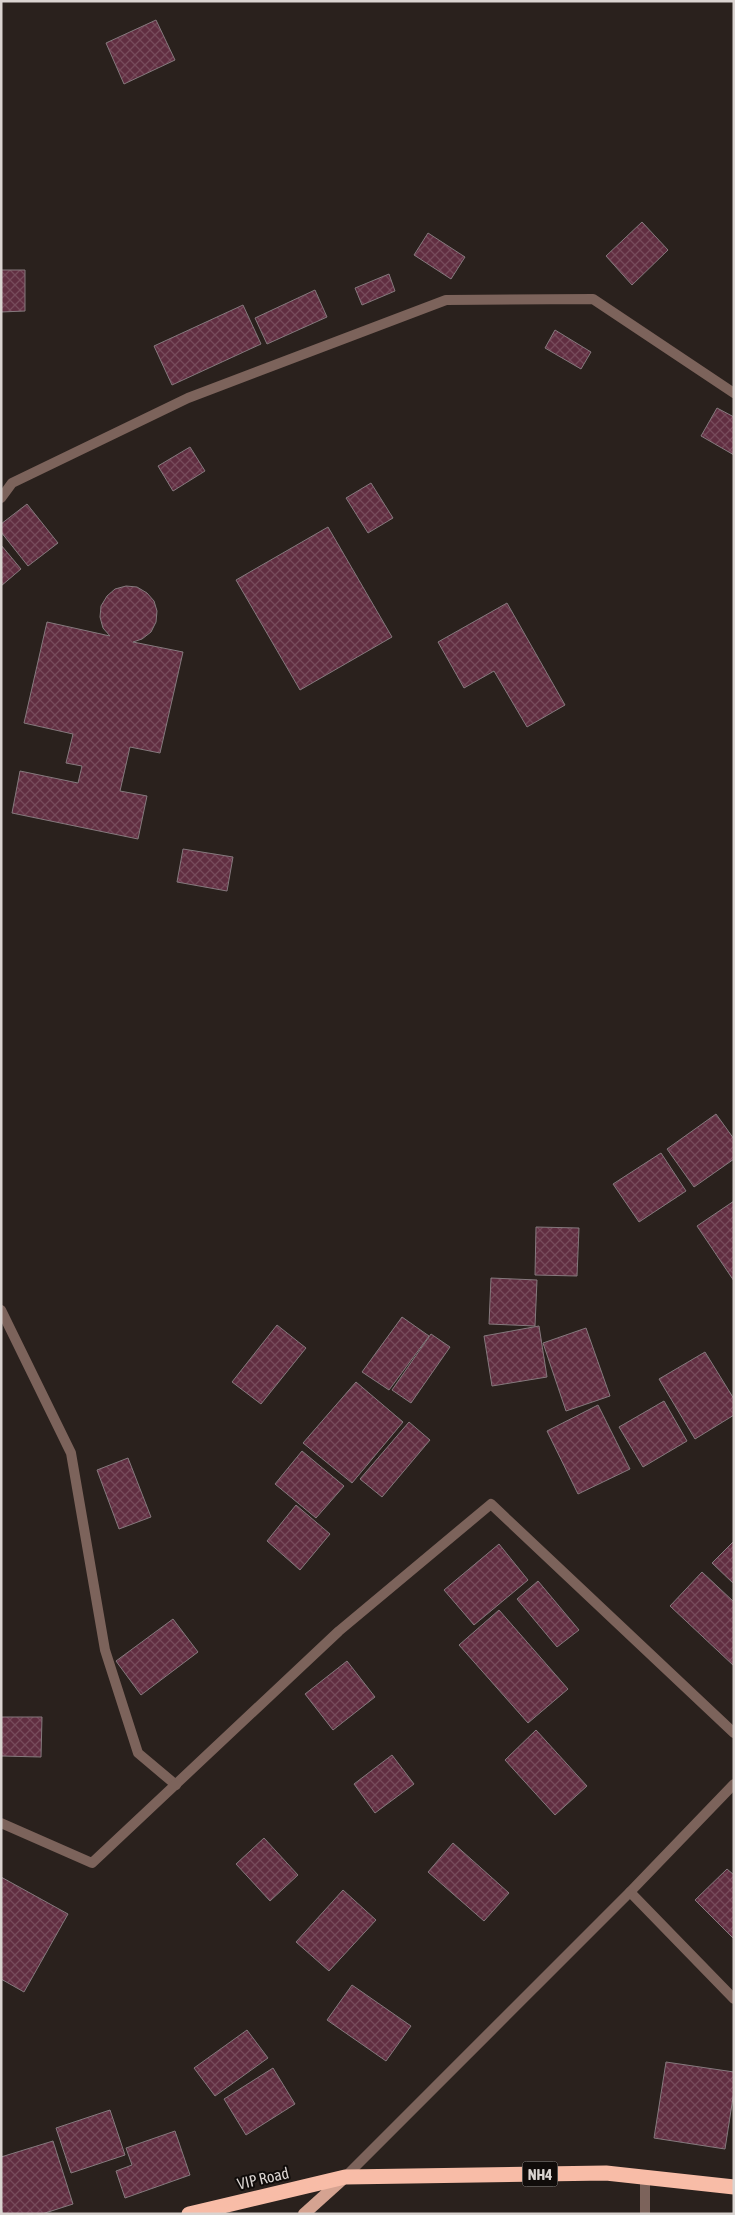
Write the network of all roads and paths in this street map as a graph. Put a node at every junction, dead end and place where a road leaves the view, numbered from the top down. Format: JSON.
{"nodes":[{"id":1,"x":734,"y":393,"type":"edge"},
{"id":2,"x":1,"y":498,"type":"edge"},
{"id":3,"x":1,"y":1310,"type":"edge"},
{"id":4,"x":734,"y":1733,"type":"edge"},
{"id":5,"x":734,"y":1784,"type":"edge"},
{"id":6,"x":176,"y":1785,"type":"junction"},
{"id":7,"x":1,"y":1823,"type":"edge"},
{"id":8,"x":630,"y":1892,"type":"junction"},
{"id":9,"x":734,"y":1999,"type":"edge"},
{"id":10,"x":345,"y":2177,"type":"junction"},
{"id":11,"x":645,"y":2177,"type":"junction"},
{"id":12,"x":734,"y":2187,"type":"edge"},
{"id":13,"x":189,"y":2214,"type":"edge"},
{"id":14,"x":304,"y":2214,"type":"edge"},
{"id":15,"x":644,"y":2214,"type":"edge"}],
"edges":[{"from":1,"to":2,"type":"street"},
{"from":3,"to":6,"type":"street"},
{"from":4,"to":6,"type":"street"},
{"from":5,"to":8,"type":"street"},
{"from":6,"to":7,"type":"street"},
{"from":8,"to":9,"type":"street"},
{"from":8,"to":10,"type":"street"},
{"from":10,"to":11,"type":"highway","number":"NH4"},
{"from":10,"to":13,"type":"highway","name":"VIP Road","number":"NH4"},
{"from":10,"to":14,"type":"main road"},
{"from":11,"to":12,"type":"highway","number":"NH4"},
{"from":11,"to":15,"type":"street"}]}
